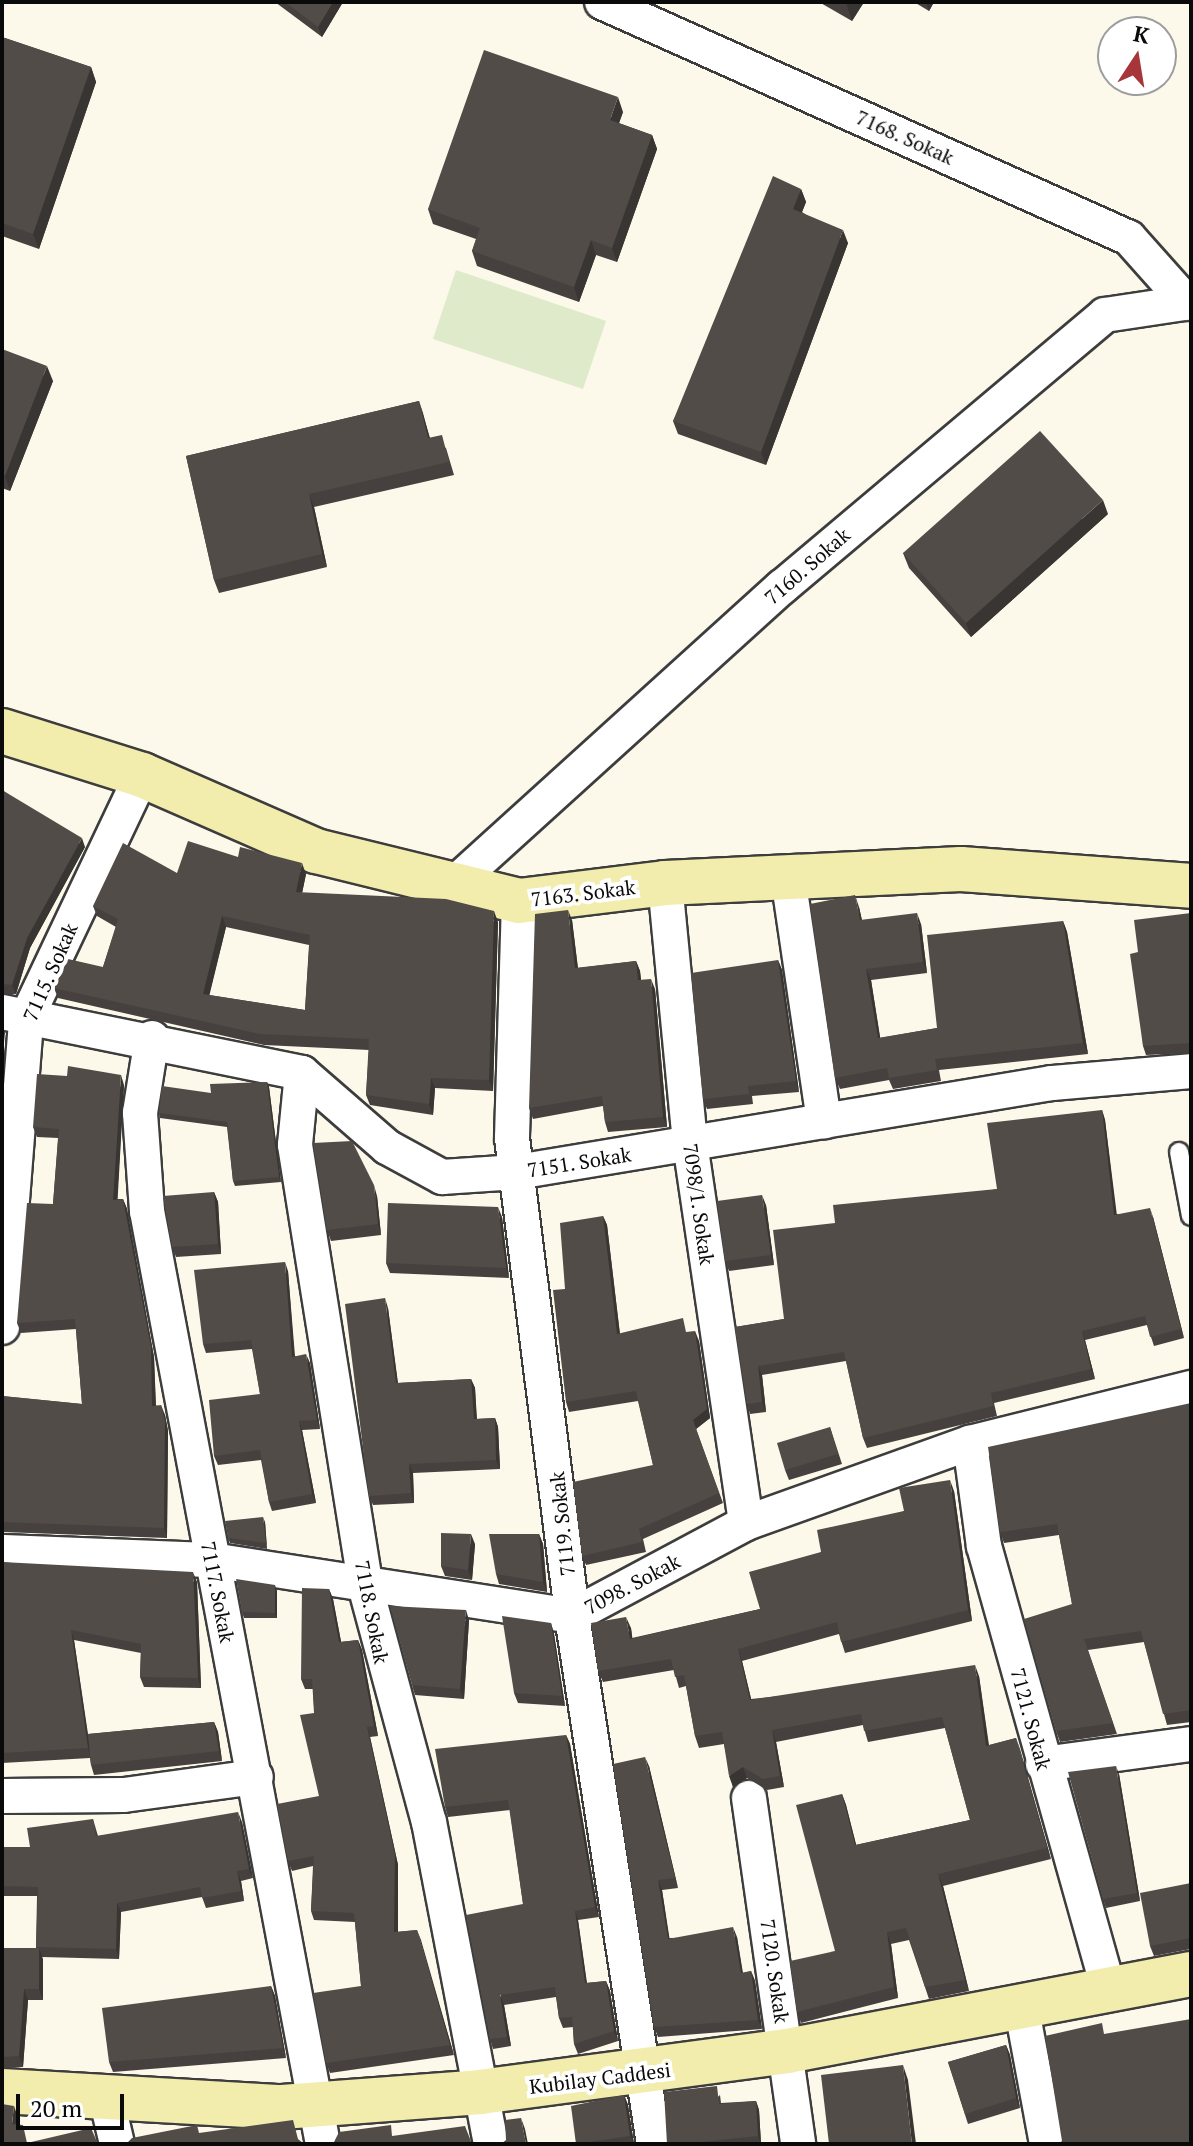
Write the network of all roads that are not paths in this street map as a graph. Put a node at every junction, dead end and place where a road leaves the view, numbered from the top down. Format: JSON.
{"nodes":[{"id":1,"x":602,"y":2,"type":"edge"},
{"id":2,"x":1189,"y":302,"type":"edge"},
{"id":3,"x":2,"y":731,"type":"edge"},
{"id":4,"x":142,"y":775,"type":"junction"},
{"id":5,"x":788,"y":877,"type":"junction"},
{"id":6,"x":665,"y":883,"type":"junction"},
{"id":7,"x":453,"y":885,"type":"junction"},
{"id":8,"x":1191,"y":886,"type":"edge"},
{"id":9,"x":519,"y":901,"type":"junction"},
{"id":10,"x":14,"y":1015,"type":"edge"},
{"id":11,"x":152,"y":1038,"type":"junction"},
{"id":12,"x":1191,"y":1071,"type":"edge"},
{"id":13,"x":302,"y":1073,"type":"junction"},
{"id":14,"x":824,"y":1121,"type":"junction"},
{"id":15,"x":690,"y":1143,"type":"junction"},
{"id":16,"x":1179,"y":1152,"type":"dead end"},
{"id":17,"x":517,"y":1172,"type":"junction"},
{"id":18,"x":1191,"y":1216,"type":"edge"},
{"id":19,"x":2,"y":1327,"type":"edge"},
{"id":20,"x":1191,"y":1388,"type":"edge"},
{"id":21,"x":970,"y":1443,"type":"junction"},
{"id":22,"x":746,"y":1523,"type":"junction"},
{"id":23,"x":2,"y":1552,"type":"edge"},
{"id":24,"x":211,"y":1560,"type":"junction"},
{"id":25,"x":366,"y":1589,"type":"junction"},
{"id":26,"x":572,"y":1616,"type":"junction"},
{"id":27,"x":1191,"y":1744,"type":"edge"},
{"id":28,"x":1043,"y":1764,"type":"junction"},
{"id":29,"x":256,"y":1777,"type":"junction"},
{"id":30,"x":2,"y":1796,"type":"edge"},
{"id":31,"x":749,"y":1798,"type":"dead end"},
{"id":32,"x":1191,"y":1974,"type":"edge"},
{"id":33,"x":1109,"y":1991,"type":"junction"},
{"id":34,"x":1022,"y":2010,"type":"junction"},
{"id":35,"x":787,"y":2051,"type":"junction"},
{"id":36,"x":642,"y":2075,"type":"junction"},
{"id":37,"x":2,"y":2091,"type":"edge"},
{"id":38,"x":480,"y":2092,"type":"junction"},
{"id":39,"x":106,"y":2097,"type":"junction"},
{"id":40,"x":318,"y":2125,"type":"edge"},
{"id":41,"x":117,"y":2144,"type":"edge"},
{"id":42,"x":491,"y":2144,"type":"edge"},
{"id":43,"x":654,"y":2144,"type":"edge"},
{"id":44,"x":798,"y":2144,"type":"edge"},
{"id":45,"x":1047,"y":2144,"type":"edge"}],
"edges":[{"from":1,"to":2,"type":"street","name":"7168. Sokak"},
{"from":2,"to":7,"type":"street","name":"7160. Sokak"},
{"from":3,"to":4,"type":"street","name":"7163. Sokak"},
{"from":4,"to":7,"type":"street","name":"7163. Sokak"},
{"from":4,"to":10,"type":"street","name":"7115. Sokak"},
{"from":5,"to":6,"type":"street","name":"7163. Sokak"},
{"from":5,"to":8,"type":"street","name":"7163. Sokak"},
{"from":5,"to":14,"type":"street"},
{"from":6,"to":9,"type":"street","name":"7163. Sokak"},
{"from":6,"to":15,"type":"street","name":"7098/1. Sokak"},
{"from":7,"to":9,"type":"street","name":"7163. Sokak"},
{"from":9,"to":17,"type":"street","name":"7119. Sokak"},
{"from":10,"to":11,"type":"street","name":"7151. Sokak"},
{"from":10,"to":19,"type":"street","name":"7115. Sokak"},
{"from":11,"to":13,"type":"street","name":"7151. Sokak"},
{"from":11,"to":24,"type":"street","name":"7117. Sokak"},
{"from":12,"to":14,"type":"street","name":"7151. Sokak"},
{"from":13,"to":17,"type":"street","name":"7151. Sokak"},
{"from":13,"to":25,"type":"street","name":"7118. Sokak"},
{"from":14,"to":15,"type":"street","name":"7151. Sokak"},
{"from":15,"to":17,"type":"street","name":"7151. Sokak"},
{"from":15,"to":22,"type":"street","name":"7098/1. Sokak"},
{"from":16,"to":18,"type":"lane"},
{"from":17,"to":26,"type":"street","name":"7119. Sokak"},
{"from":20,"to":21,"type":"street","name":"7098. Sokak"},
{"from":21,"to":22,"type":"street","name":"7098. Sokak"},
{"from":21,"to":28,"type":"street","name":"7121. Sokak"},
{"from":22,"to":26,"type":"street","name":"7098. Sokak"},
{"from":23,"to":24,"type":"street","name":"7098. Sokak"},
{"from":24,"to":25,"type":"street","name":"7098. Sokak"},
{"from":24,"to":29,"type":"street","name":"7117. Sokak"},
{"from":25,"to":26,"type":"street","name":"7098. Sokak"},
{"from":25,"to":38,"type":"street","name":"7118. Sokak"},
{"from":26,"to":36,"type":"street","name":"7119. Sokak"},
{"from":27,"to":28,"type":"street"},
{"from":28,"to":33,"type":"street","name":"7121. Sokak"},
{"from":29,"to":30,"type":"street"},
{"from":29,"to":40,"type":"street","name":"7117. Sokak"},
{"from":31,"to":35,"type":"street","name":"7120. Sokak"},
{"from":32,"to":33,"type":"street","name":"Kubilay Caddesi"},
{"from":33,"to":34,"type":"street","name":"Kubilay Caddesi"},
{"from":34,"to":35,"type":"street","name":"Kubilay Caddesi"},
{"from":34,"to":45,"type":"street"},
{"from":35,"to":36,"type":"street","name":"Kubilay Caddesi"},
{"from":35,"to":44,"type":"street","name":"7120. Sokak"},
{"from":36,"to":38,"type":"street","name":"Kubilay Caddesi"},
{"from":36,"to":43,"type":"street","name":"7119. Sokak"},
{"from":37,"to":39,"type":"street","name":"Kubilay Caddesi"},
{"from":38,"to":40,"type":"street","name":"Kubilay Caddesi"},
{"from":38,"to":42,"type":"street","name":"7118. Sokak"},
{"from":39,"to":40,"type":"street","name":"Kubilay Caddesi"},
{"from":39,"to":41,"type":"street"}]}
